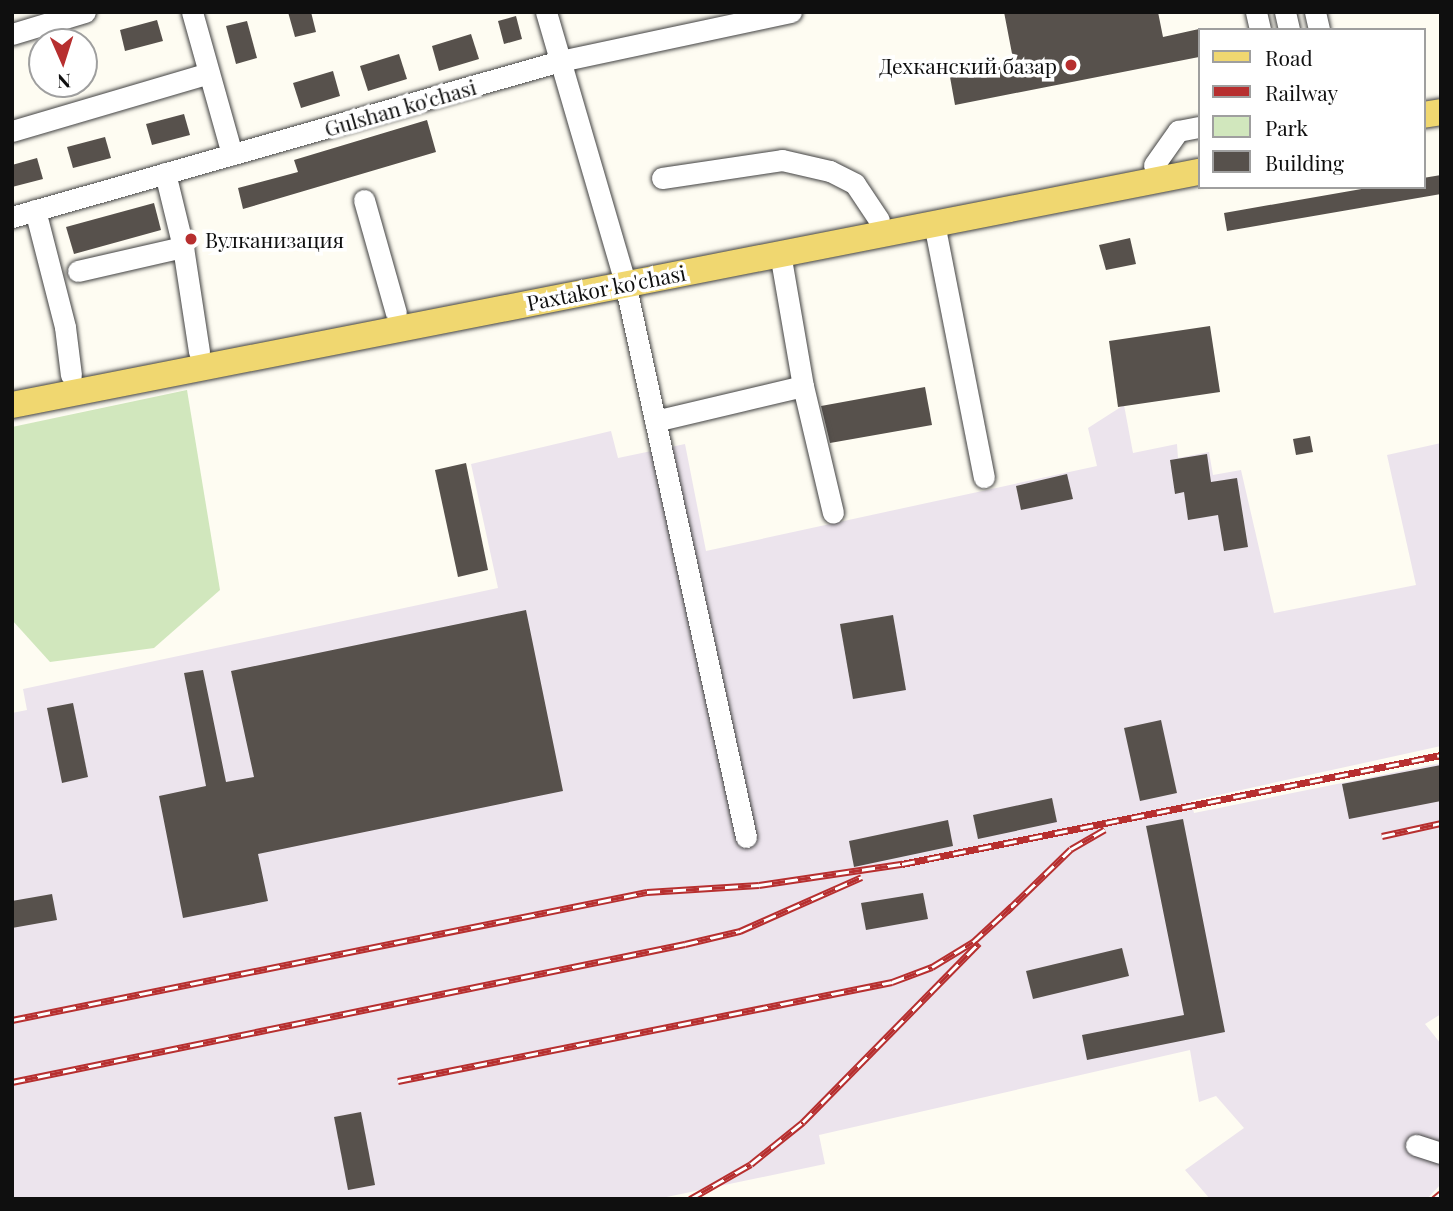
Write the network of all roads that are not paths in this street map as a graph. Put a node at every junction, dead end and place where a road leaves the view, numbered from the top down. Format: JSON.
{"nodes":[{"id":1,"x":85,"y":12,"type":"edge"},
{"id":2,"x":192,"y":12,"type":"edge"},
{"id":3,"x":546,"y":12,"type":"edge"},
{"id":4,"x":791,"y":12,"type":"edge"},
{"id":5,"x":12,"y":34,"type":"edge"},
{"id":6,"x":560,"y":61,"type":"junction"},
{"id":7,"x":209,"y":73,"type":"junction"},
{"id":8,"x":1198,"y":127,"type":"edge"},
{"id":9,"x":12,"y":131,"type":"edge"},
{"id":10,"x":232,"y":154,"type":"junction"},
{"id":11,"x":1198,"y":156,"type":"edge"},
{"id":12,"x":1154,"y":165,"type":"junction"},
{"id":13,"x":1198,"y":172,"type":"edge"},
{"id":14,"x":165,"y":173,"type":"junction"},
{"id":15,"x":662,"y":178,"type":"dead end"},
{"id":16,"x":364,"y":200,"type":"dead end"},
{"id":17,"x":35,"y":210,"type":"junction"},
{"id":18,"x":12,"y":217,"type":"edge"},
{"id":19,"x":879,"y":220,"type":"junction"},
{"id":20,"x":934,"y":223,"type":"junction"},
{"id":21,"x":183,"y":247,"type":"junction"},
{"id":22,"x":780,"y":253,"type":"junction"},
{"id":23,"x":78,"y":271,"type":"dead end"},
{"id":24,"x":623,"y":276,"type":"junction"},
{"id":25,"x":396,"y":313,"type":"junction"},
{"id":26,"x":199,"y":352,"type":"junction"},
{"id":27,"x":71,"y":375,"type":"junction"},
{"id":28,"x":803,"y":386,"type":"junction"},
{"id":29,"x":12,"y":387,"type":"edge"},
{"id":30,"x":12,"y":405,"type":"edge"},
{"id":31,"x":655,"y":421,"type":"junction"},
{"id":32,"x":984,"y":477,"type":"dead end"},
{"id":33,"x":833,"y":513,"type":"dead end"},
{"id":34,"x":746,"y":837,"type":"dead end"},
{"id":35,"x":1416,"y":1145,"type":"dead end"},
{"id":36,"x":1441,"y":1153,"type":"edge"}],
"edges":[{"from":1,"to":5,"type":"street"},
{"from":2,"to":7,"type":"street"},
{"from":3,"to":6,"type":"street"},
{"from":4,"to":6,"type":"street","name":"Gulshan ko'chasi"},
{"from":6,"to":10,"type":"street","name":"Gulshan ko'chasi"},
{"from":6,"to":24,"type":"street"},
{"from":7,"to":9,"type":"street"},
{"from":7,"to":10,"type":"street"},
{"from":8,"to":12,"type":"street"},
{"from":10,"to":14,"type":"street","name":"Gulshan ko'chasi"},
{"from":11,"to":12,"type":"main road","name":"Paxtakor ko'chasi"},
{"from":12,"to":19,"type":"main road","name":"Paxtakor ko'chasi"},
{"from":13,"to":20,"type":"main road","name":"Paxtakor ko'chasi"},
{"from":14,"to":17,"type":"street","name":"Gulshan ko'chasi"},
{"from":14,"to":21,"type":"street"},
{"from":15,"to":19,"type":"street"},
{"from":16,"to":25,"type":"street"},
{"from":17,"to":18,"type":"street","name":"Gulshan ko'chasi"},
{"from":17,"to":27,"type":"street"},
{"from":19,"to":24,"type":"main road","name":"Paxtakor ko'chasi"},
{"from":20,"to":22,"type":"main road","name":"Paxtakor ko'chasi"},
{"from":20,"to":32,"type":"street"},
{"from":21,"to":23,"type":"street"},
{"from":21,"to":26,"type":"street"},
{"from":22,"to":24,"type":"main road","name":"Paxtakor ko'chasi"},
{"from":22,"to":28,"type":"street"},
{"from":24,"to":25,"type":"main road","name":"Paxtakor ko'chasi"},
{"from":24,"to":30,"type":"main road","name":"Paxtakor ko'chasi"},
{"from":24,"to":31,"type":"street"},
{"from":25,"to":26,"type":"main road","name":"Paxtakor ko'chasi"},
{"from":26,"to":27,"type":"main road","name":"Paxtakor ko'chasi"},
{"from":27,"to":29,"type":"main road","name":"Paxtakor ko'chasi"},
{"from":28,"to":31,"type":"street"},
{"from":28,"to":33,"type":"street"},
{"from":31,"to":34,"type":"street"},
{"from":35,"to":36,"type":"street"}]}
